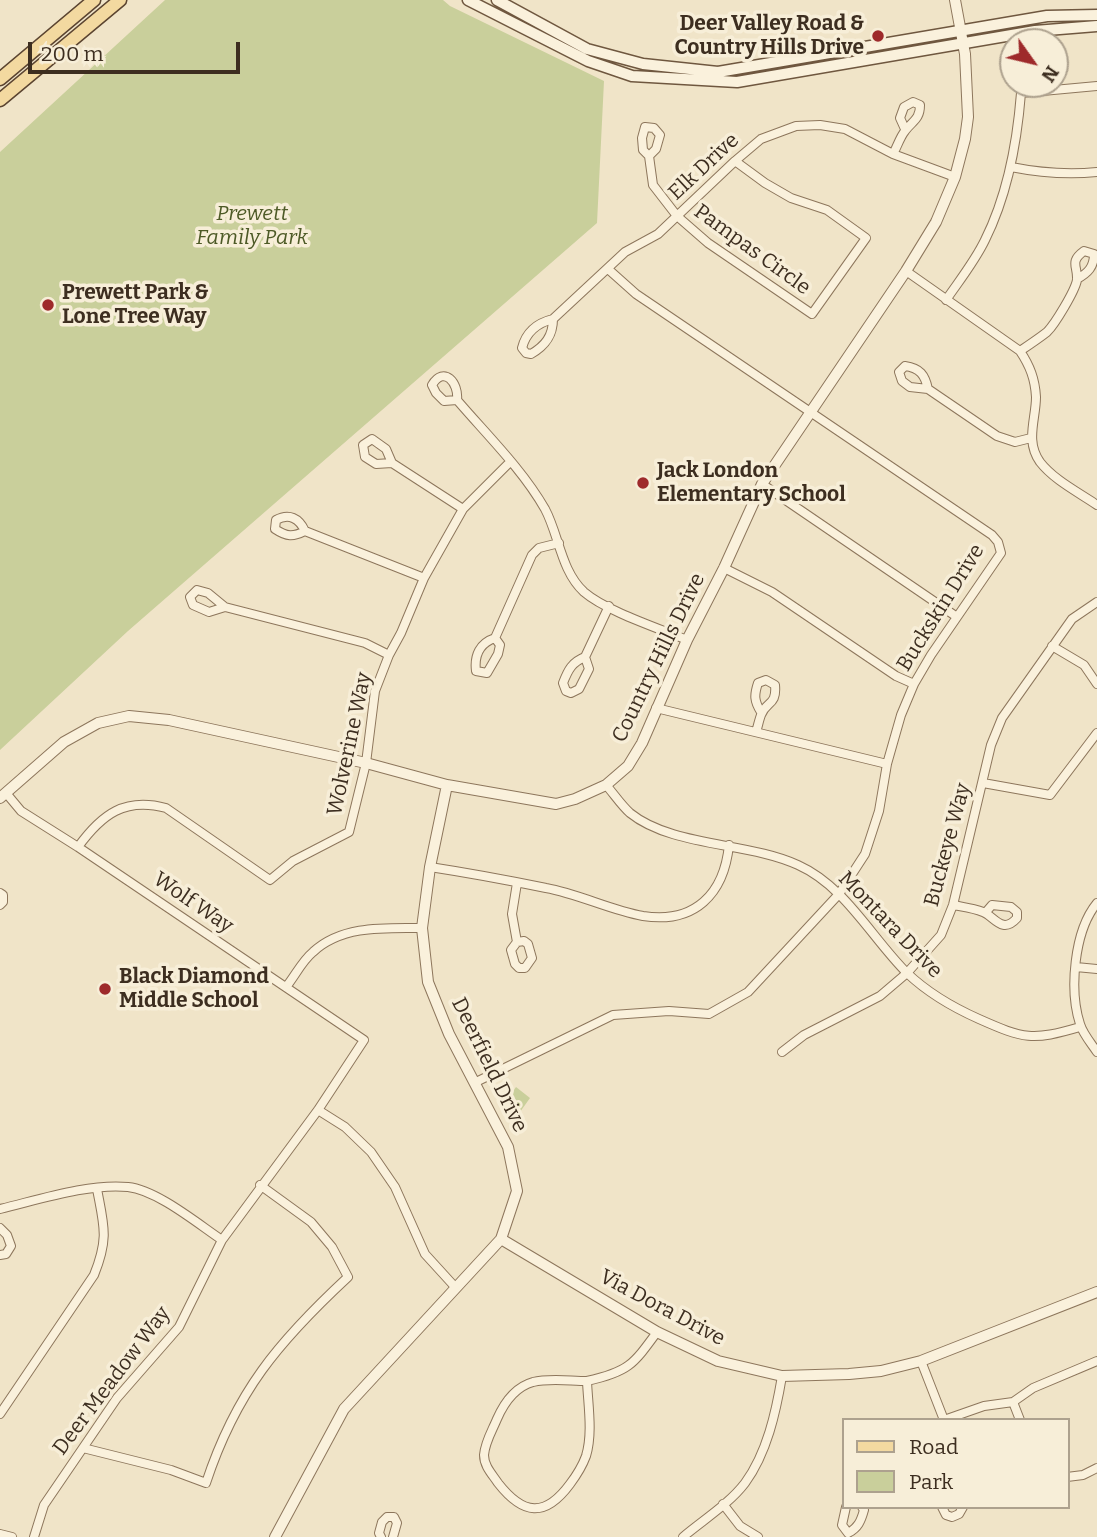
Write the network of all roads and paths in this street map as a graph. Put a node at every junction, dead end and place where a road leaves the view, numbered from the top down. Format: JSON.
{"nodes":[{"id":1,"x":94,"y":0,"type":"edge"},
{"id":2,"x":120,"y":0,"type":"edge"},
{"id":3,"x":468,"y":0,"type":"edge"},
{"id":4,"x":497,"y":0,"type":"edge"},
{"id":5,"x":955,"y":0,"type":"edge"},
{"id":6,"x":1097,"y":15,"type":"edge"},
{"id":7,"x":1097,"y":26,"type":"edge"},
{"id":8,"x":960,"y":30,"type":"junction"},
{"id":9,"x":963,"y":45,"type":"junction"},
{"id":10,"x":0,"y":79,"type":"edge"},
{"id":11,"x":1097,"y":86,"type":"edge"},
{"id":12,"x":0,"y":100,"type":"edge"},
{"id":13,"x":905,"y":129,"type":"dead end"},
{"id":14,"x":893,"y":154,"type":"junction"},
{"id":15,"x":649,"y":156,"type":"dead end"},
{"id":16,"x":735,"y":161,"type":"junction"},
{"id":17,"x":1011,"y":167,"type":"junction"},
{"id":18,"x":1097,"y":172,"type":"edge"},
{"id":19,"x":955,"y":177,"type":"junction"},
{"id":20,"x":677,"y":216,"type":"junction"},
{"id":21,"x":608,"y":269,"type":"junction"},
{"id":22,"x":906,"y":271,"type":"junction"},
{"id":23,"x":1077,"y":279,"type":"dead end"},
{"id":24,"x":946,"y":300,"type":"junction"},
{"id":25,"x":553,"y":319,"type":"junction"},
{"id":26,"x":1020,"y":351,"type":"junction"},
{"id":27,"x":928,"y":389,"type":"dead end"},
{"id":28,"x":457,"y":400,"type":"dead end"},
{"id":29,"x":809,"y":412,"type":"junction"},
{"id":30,"x":1031,"y":438,"type":"junction"},
{"id":31,"x":510,"y":462,"type":"junction"},
{"id":32,"x":392,"y":463,"type":"dead end"},
{"id":33,"x":762,"y":484,"type":"junction"},
{"id":34,"x":1097,"y":505,"type":"edge"},
{"id":35,"x":463,"y":509,"type":"junction"},
{"id":36,"x":305,"y":531,"type":"dead end"},
{"id":37,"x":559,"y":543,"type":"junction"},
{"id":38,"x":724,"y":568,"type":"junction"},
{"id":39,"x":424,"y":578,"type":"junction"},
{"id":40,"x":1097,"y":603,"type":"edge"},
{"id":41,"x":609,"y":606,"type":"junction"},
{"id":42,"x":225,"y":607,"type":"dead end"},
{"id":43,"x":957,"y":617,"type":"junction"},
{"id":44,"x":495,"y":638,"type":"dead end"},
{"id":45,"x":687,"y":640,"type":"junction"},
{"id":46,"x":1052,"y":646,"type":"junction"},
{"id":47,"x":389,"y":655,"type":"junction"},
{"id":48,"x":585,"y":657,"type":"dead end"},
{"id":49,"x":914,"y":684,"type":"junction"},
{"id":50,"x":1097,"y":684,"type":"edge"},
{"id":51,"x":656,"y":708,"type":"junction"},
{"id":52,"x":761,"y":712,"type":"dead end"},
{"id":53,"x":756,"y":732,"type":"junction"},
{"id":54,"x":1097,"y":733,"type":"edge"},
{"id":55,"x":366,"y":763,"type":"junction"},
{"id":56,"x":887,"y":764,"type":"junction"},
{"id":57,"x":983,"y":783,"type":"junction"},
{"id":58,"x":447,"y":785,"type":"junction"},
{"id":59,"x":606,"y":785,"type":"junction"},
{"id":60,"x":3,"y":795,"type":"edge"},
{"id":61,"x":729,"y":845,"type":"junction"},
{"id":62,"x":78,"y":847,"type":"junction"},
{"id":63,"x":430,"y":867,"type":"junction"},
{"id":64,"x":517,"y":883,"type":"junction"},
{"id":65,"x":0,"y":893,"type":"edge"},
{"id":66,"x":839,"y":894,"type":"junction"},
{"id":67,"x":1097,"y":903,"type":"edge"},
{"id":68,"x":0,"y":905,"type":"edge"},
{"id":69,"x":953,"y":905,"type":"junction"},
{"id":70,"x":986,"y":912,"type":"dead end"},
{"id":71,"x":422,"y":928,"type":"junction"},
{"id":72,"x":516,"y":942,"type":"dead end"},
{"id":73,"x":1076,"y":967,"type":"junction"},
{"id":74,"x":1097,"y":969,"type":"edge"},
{"id":75,"x":908,"y":973,"type":"junction"},
{"id":76,"x":286,"y":986,"type":"junction"},
{"id":77,"x":1080,"y":1027,"type":"junction"},
{"id":78,"x":364,"y":1040,"type":"joint"},
{"id":79,"x":782,"y":1052,"type":"dead end"},
{"id":80,"x":1097,"y":1052,"type":"edge"},
{"id":81,"x":476,"y":1082,"type":"junction"},
{"id":82,"x":318,"y":1110,"type":"junction"},
{"id":83,"x":260,"y":1185,"type":"junction"},
{"id":84,"x":97,"y":1189,"type":"junction"},
{"id":85,"x":0,"y":1209,"type":"edge"},
{"id":86,"x":0,"y":1228,"type":"edge"},
{"id":87,"x":501,"y":1239,"type":"junction"},
{"id":88,"x":222,"y":1240,"type":"junction"},
{"id":89,"x":0,"y":1255,"type":"edge"},
{"id":90,"x":456,"y":1288,"type":"junction"},
{"id":91,"x":1097,"y":1292,"type":"edge"},
{"id":92,"x":657,"y":1332,"type":"junction"},
{"id":93,"x":921,"y":1361,"type":"junction"},
{"id":94,"x":1097,"y":1361,"type":"edge"},
{"id":95,"x":782,"y":1376,"type":"junction"},
{"id":96,"x":587,"y":1381,"type":"junction"},
{"id":97,"x":1013,"y":1402,"type":"junction"},
{"id":98,"x":0,"y":1414,"type":"edge"},
{"id":99,"x":943,"y":1418,"type":"edge"},
{"id":100,"x":950,"y":1418,"type":"edge"},
{"id":101,"x":1019,"y":1418,"type":"edge"},
{"id":102,"x":83,"y":1448,"type":"junction"},
{"id":103,"x":1097,"y":1468,"type":"edge"},
{"id":104,"x":1069,"y":1477,"type":"edge"},
{"id":105,"x":723,"y":1504,"type":"junction"},
{"id":106,"x":846,"y":1509,"type":"edge"},
{"id":107,"x":863,"y":1509,"type":"edge"},
{"id":108,"x":943,"y":1509,"type":"edge"},
{"id":109,"x":962,"y":1509,"type":"edge"},
{"id":110,"x":0,"y":1534,"type":"edge"},
{"id":111,"x":847,"y":1535,"type":"edge"},
{"id":112,"x":12,"y":1537,"type":"edge"},
{"id":113,"x":34,"y":1537,"type":"edge"},
{"id":114,"x":275,"y":1537,"type":"edge"},
{"id":115,"x":381,"y":1537,"type":"edge"},
{"id":116,"x":393,"y":1537,"type":"edge"},
{"id":117,"x":683,"y":1537,"type":"edge"},
{"id":118,"x":758,"y":1537,"type":"edge"}],
"edges":[{"from":1,"to":10,"type":"main road"},
{"from":2,"to":12,"type":"main road"},
{"from":3,"to":9,"type":"main road"},
{"from":4,"to":8,"type":"main road"},
{"from":5,"to":8,"type":"street","name":"Country Hills Drive"},
{"from":6,"to":8,"type":"main road"},
{"from":7,"to":9,"type":"main road"},
{"from":8,"to":9,"type":"street","name":"Country Hills Drive"},
{"from":9,"to":19,"type":"street","name":"Country Hills Drive"},
{"from":11,"to":17,"type":"street"},
{"from":13,"to":14,"type":"street"},
{"from":14,"to":16,"type":"street","name":"Elk Drive"},
{"from":14,"to":19,"type":"street","name":"Elk Drive"},
{"from":15,"to":20,"type":"street"},
{"from":16,"to":20,"type":"street","name":"Elk Drive"},
{"from":16,"to":20,"type":"street","name":"Pampas Circle"},
{"from":17,"to":18,"type":"street"},
{"from":17,"to":24,"type":"street"},
{"from":19,"to":22,"type":"street","name":"Country Hills Drive"},
{"from":20,"to":21,"type":"street","name":"Elk Drive"},
{"from":21,"to":25,"type":"street","name":"Elk Drive"},
{"from":21,"to":29,"type":"street","name":"Buckskin Drive"},
{"from":22,"to":24,"type":"street"},
{"from":22,"to":29,"type":"street","name":"Country Hills Drive"},
{"from":23,"to":26,"type":"street"},
{"from":24,"to":26,"type":"street"},
{"from":25,"to":25,"type":"street"},
{"from":26,"to":30,"type":"street"},
{"from":27,"to":30,"type":"street"},
{"from":28,"to":31,"type":"street"},
{"from":29,"to":33,"type":"street","name":"Country Hills Drive"},
{"from":29,"to":43,"type":"street","name":"Buckskin Drive"},
{"from":30,"to":34,"type":"street"},
{"from":31,"to":35,"type":"street","name":"Wolverine Way"},
{"from":31,"to":37,"type":"street"},
{"from":32,"to":35,"type":"street"},
{"from":33,"to":38,"type":"street","name":"Country Hills Drive"},
{"from":33,"to":43,"type":"street"},
{"from":35,"to":39,"type":"street","name":"Wolverine Way"},
{"from":36,"to":39,"type":"street"},
{"from":37,"to":41,"type":"street"},
{"from":37,"to":44,"type":"street"},
{"from":38,"to":45,"type":"street","name":"Country Hills Drive"},
{"from":38,"to":49,"type":"street"},
{"from":39,"to":47,"type":"street","name":"Wolverine Way"},
{"from":40,"to":46,"type":"street","name":"Buckeye Way"},
{"from":41,"to":45,"type":"street"},
{"from":41,"to":48,"type":"street"},
{"from":42,"to":47,"type":"street"},
{"from":43,"to":49,"type":"street","name":"Buckskin Drive"},
{"from":45,"to":51,"type":"street","name":"Country Hills Drive"},
{"from":46,"to":50,"type":"street"},
{"from":46,"to":57,"type":"street","name":"Buckeye Way"},
{"from":47,"to":55,"type":"street","name":"Wolverine Way"},
{"from":49,"to":56,"type":"street","name":"Buckskin Drive"},
{"from":51,"to":53,"type":"street"},
{"from":51,"to":59,"type":"street","name":"Country Hills Drive"},
{"from":52,"to":53,"type":"street"},
{"from":53,"to":56,"type":"street"},
{"from":54,"to":57,"type":"street"},
{"from":55,"to":58,"type":"street","name":"Country Hills Drive"},
{"from":55,"to":60,"type":"street","name":"Country Hills Drive"},
{"from":55,"to":62,"type":"street","name":"Wolverine Way"},
{"from":56,"to":66,"type":"street","name":"Buckskin Drive"},
{"from":57,"to":69,"type":"street","name":"Buckeye Way"},
{"from":58,"to":59,"type":"street","name":"Country Hills Drive"},
{"from":58,"to":63,"type":"street","name":"Deerfield Drive"},
{"from":59,"to":61,"type":"street","name":"Montara Drive"},
{"from":60,"to":62,"type":"street","name":"Wolf Way"},
{"from":61,"to":64,"type":"street"},
{"from":61,"to":66,"type":"street","name":"Montara Drive"},
{"from":62,"to":76,"type":"street","name":"Wolf Way"},
{"from":63,"to":64,"type":"street"},
{"from":63,"to":71,"type":"street","name":"Deerfield Drive"},
{"from":64,"to":72,"type":"street"},
{"from":65,"to":68,"type":"street"},
{"from":66,"to":75,"type":"street","name":"Montara Drive"},
{"from":66,"to":81,"type":"street","name":"Buckskin Drive"},
{"from":67,"to":73,"type":"street"},
{"from":69,"to":70,"type":"street"},
{"from":69,"to":75,"type":"street","name":"Buckeye Way"},
{"from":71,"to":76,"type":"street"},
{"from":71,"to":81,"type":"street","name":"Deerfield Drive"},
{"from":73,"to":74,"type":"street"},
{"from":73,"to":77,"type":"street"},
{"from":75,"to":77,"type":"street","name":"Montara Drive"},
{"from":75,"to":79,"type":"street","name":"Buckeye Way"},
{"from":76,"to":78,"type":"street","name":"Wolf Way"},
{"from":77,"to":80,"type":"street"},
{"from":78,"to":82,"type":"street","name":"Deer Meadow Way"},
{"from":81,"to":87,"type":"street","name":"Deerfield Drive"},
{"from":82,"to":83,"type":"street","name":"Deer Meadow Way"},
{"from":82,"to":90,"type":"street"},
{"from":83,"to":88,"type":"street","name":"Deer Meadow Way"},
{"from":83,"to":102,"type":"street"},
{"from":84,"to":85,"type":"street"},
{"from":84,"to":88,"type":"street"},
{"from":84,"to":98,"type":"street"},
{"from":86,"to":89,"type":"street"},
{"from":87,"to":90,"type":"street","name":"Deerfield Drive"},
{"from":87,"to":92,"type":"street","name":"Via Dora Drive"},
{"from":88,"to":102,"type":"street","name":"Deer Meadow Way"},
{"from":90,"to":114,"type":"street","name":"Deerfield Drive"},
{"from":91,"to":93,"type":"street","name":"Via Dora Drive"},
{"from":92,"to":95,"type":"street","name":"Via Dora Drive"},
{"from":92,"to":96,"type":"street"},
{"from":93,"to":95,"type":"street","name":"Via Dora Drive"},
{"from":93,"to":99,"type":"street"},
{"from":94,"to":97,"type":"street"},
{"from":95,"to":105,"type":"street"},
{"from":96,"to":96,"type":"street"},
{"from":97,"to":100,"type":"street"},
{"from":97,"to":101,"type":"street"},
{"from":102,"to":113,"type":"street","name":"Deer Meadow Way"},
{"from":103,"to":104,"type":"street"},
{"from":105,"to":117,"type":"street"},
{"from":105,"to":118,"type":"street"},
{"from":106,"to":111,"type":"street"},
{"from":107,"to":111,"type":"street"},
{"from":108,"to":109,"type":"street"},
{"from":110,"to":112,"type":"street"},
{"from":115,"to":116,"type":"street"}]}
